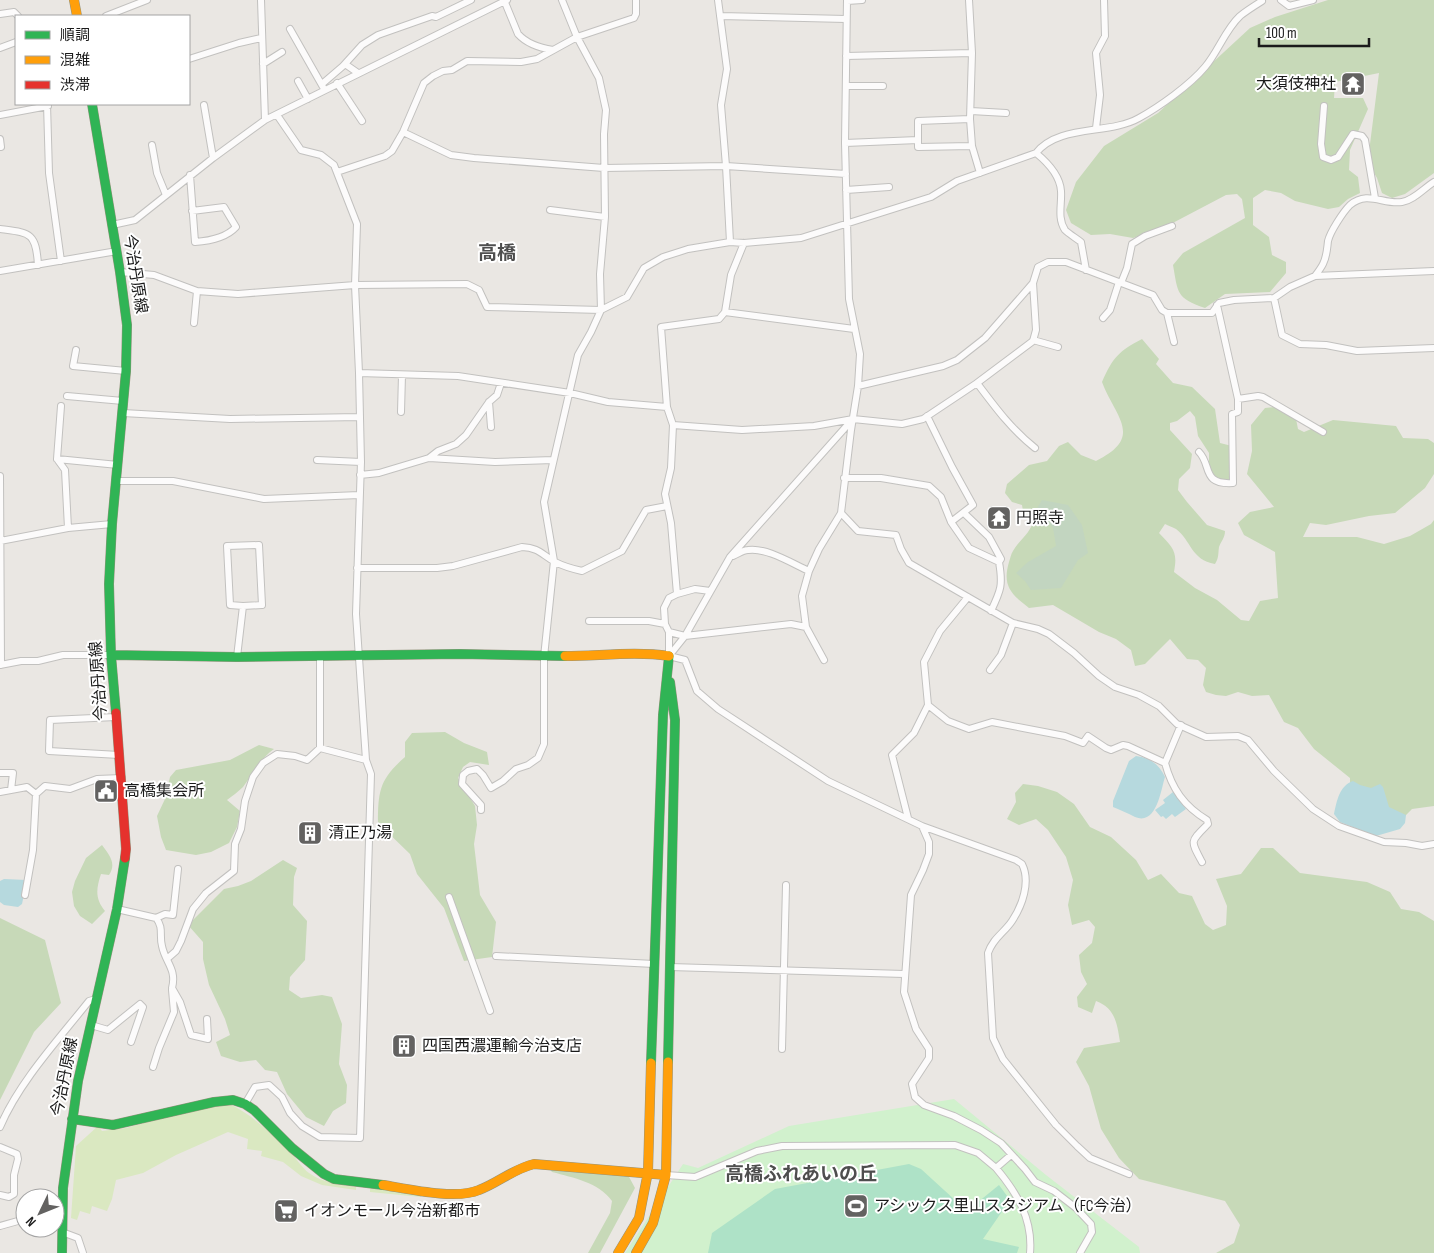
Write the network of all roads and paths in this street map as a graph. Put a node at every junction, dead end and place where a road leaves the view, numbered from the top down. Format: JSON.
{"nodes":[{"id":1,"x":74,"y":0,"type":"edge"},
{"id":2,"x":147,"y":0,"type":"edge"},
{"id":3,"x":261,"y":0,"type":"edge"},
{"id":4,"x":471,"y":0,"type":"edge"},
{"id":5,"x":505,"y":0,"type":"edge"},
{"id":6,"x":562,"y":0,"type":"edge"},
{"id":7,"x":636,"y":0,"type":"edge"},
{"id":8,"x":718,"y":0,"type":"edge"},
{"id":9,"x":847,"y":0,"type":"edge"},
{"id":10,"x":862,"y":0,"type":"edge"},
{"id":11,"x":968,"y":0,"type":"edge"},
{"id":12,"x":1104,"y":0,"type":"edge"},
{"id":13,"x":1263,"y":0,"type":"edge"},
{"id":14,"x":1281,"y":0,"type":"edge"},
{"id":15,"x":1313,"y":0,"type":"edge"},
{"id":16,"x":0,"y":14,"type":"edge"},
{"id":17,"x":17,"y":15,"type":"edge"},
{"id":18,"x":77,"y":15,"type":"edge"},
{"id":19,"x":109,"y":15,"type":"edge"},
{"id":20,"x":720,"y":16,"type":"junction"},
{"id":21,"x":846,"y":19,"type":"junction"},
{"id":22,"x":290,"y":29,"type":"dead end"},
{"id":23,"x":261,"y":38,"type":"junction"},
{"id":24,"x":577,"y":38,"type":"junction"},
{"id":25,"x":15,"y":42,"type":"edge"},
{"id":26,"x":0,"y":48,"type":"edge"},
{"id":27,"x":553,"y":50,"type":"junction"},
{"id":28,"x":282,"y":52,"type":"dead end"},
{"id":29,"x":972,"y":53,"type":"junction"},
{"id":30,"x":846,"y":56,"type":"junction"},
{"id":31,"x":190,"y":59,"type":"edge"},
{"id":32,"x":263,"y":64,"type":"junction"},
{"id":33,"x":345,"y":64,"type":"junction"},
{"id":34,"x":358,"y":73,"type":"junction"},
{"id":35,"x":298,"y":81,"type":"dead end"},
{"id":36,"x":337,"y":83,"type":"junction"},
{"id":37,"x":846,"y":86,"type":"junction"},
{"id":38,"x":883,"y":86,"type":"dead end"},
{"id":39,"x":324,"y":87,"type":"junction"},
{"id":40,"x":308,"y":99,"type":"junction"},
{"id":41,"x":48,"y":105,"type":"edge"},
{"id":42,"x":92,"y":105,"type":"edge"},
{"id":43,"x":204,"y":106,"type":"dead end"},
{"id":44,"x":1324,"y":106,"type":"dead end"},
{"id":45,"x":970,"y":111,"type":"junction"},
{"id":46,"x":1006,"y":113,"type":"dead end"},
{"id":47,"x":0,"y":115,"type":"edge"},
{"id":48,"x":277,"y":115,"type":"junction"},
{"id":49,"x":970,"y":119,"type":"junction"},
{"id":50,"x":265,"y":120,"type":"junction"},
{"id":51,"x":362,"y":122,"type":"dead end"},
{"id":52,"x":1096,"y":128,"type":"junction"},
{"id":53,"x":404,"y":132,"type":"junction"},
{"id":54,"x":0,"y":139,"type":"edge"},
{"id":55,"x":918,"y":140,"type":"junction"},
{"id":56,"x":845,"y":143,"type":"junction"},
{"id":57,"x":152,"y":145,"type":"dead end"},
{"id":58,"x":972,"y":146,"type":"junction"},
{"id":59,"x":1,"y":147,"type":"edge"},
{"id":60,"x":1036,"y":153,"type":"junction"},
{"id":61,"x":213,"y":158,"type":"junction"},
{"id":62,"x":726,"y":166,"type":"junction"},
{"id":63,"x":604,"y":168,"type":"junction"},
{"id":64,"x":337,"y":172,"type":"junction"},
{"id":65,"x":980,"y":173,"type":"junction"},
{"id":66,"x":846,"y":174,"type":"junction"},
{"id":67,"x":190,"y":175,"type":"junction"},
{"id":68,"x":1434,"y":182,"type":"edge"},
{"id":69,"x":889,"y":187,"type":"dead end"},
{"id":70,"x":846,"y":190,"type":"junction"},
{"id":71,"x":166,"y":195,"type":"junction"},
{"id":72,"x":1375,"y":198,"type":"junction"},
{"id":73,"x":550,"y":210,"type":"dead end"},
{"id":74,"x":192,"y":211,"type":"junction"},
{"id":75,"x":605,"y":217,"type":"junction"},
{"id":76,"x":848,"y":223,"type":"junction"},
{"id":77,"x":112,"y":225,"type":"junction"},
{"id":78,"x":1172,"y":226,"type":"dead end"},
{"id":79,"x":0,"y":229,"type":"edge"},
{"id":80,"x":730,"y":242,"type":"junction"},
{"id":81,"x":744,"y":243,"type":"junction"},
{"id":82,"x":117,"y":250,"type":"junction"},
{"id":83,"x":61,"y":261,"type":"junction"},
{"id":84,"x":38,"y":265,"type":"junction"},
{"id":85,"x":1086,"y":270,"type":"junction"},
{"id":86,"x":0,"y":271,"type":"edge"},
{"id":87,"x":1434,"y":271,"type":"edge"},
{"id":88,"x":120,"y":272,"type":"junction"},
{"id":89,"x":1315,"y":276,"type":"junction"},
{"id":90,"x":1033,"y":283,"type":"junction"},
{"id":91,"x":1120,"y":283,"type":"junction"},
{"id":92,"x":355,"y":285,"type":"junction"},
{"id":93,"x":197,"y":291,"type":"junction"},
{"id":94,"x":1274,"y":298,"type":"junction"},
{"id":95,"x":1217,"y":305,"type":"junction"},
{"id":96,"x":601,"y":310,"type":"junction"},
{"id":97,"x":725,"y":312,"type":"junction"},
{"id":98,"x":1167,"y":313,"type":"junction"},
{"id":99,"x":1103,"y":318,"type":"dead end"},
{"id":100,"x":194,"y":323,"type":"dead end"},
{"id":101,"x":854,"y":329,"type":"junction"},
{"id":102,"x":1033,"y":340,"type":"junction"},
{"id":103,"x":1174,"y":342,"type":"dead end"},
{"id":104,"x":1058,"y":347,"type":"dead end"},
{"id":105,"x":1434,"y":348,"type":"edge"},
{"id":106,"x":76,"y":350,"type":"dead end"},
{"id":107,"x":126,"y":372,"type":"junction"},
{"id":108,"x":359,"y":373,"type":"junction"},
{"id":109,"x":402,"y":375,"type":"junction"},
{"id":110,"x":502,"y":383,"type":"junction"},
{"id":111,"x":977,"y":383,"type":"junction"},
{"id":112,"x":858,"y":386,"type":"junction"},
{"id":113,"x":570,"y":394,"type":"junction"},
{"id":114,"x":68,"y":396,"type":"dead end"},
{"id":115,"x":1238,"y":399,"type":"junction"},
{"id":116,"x":124,"y":401,"type":"junction"},
{"id":117,"x":489,"y":402,"type":"junction"},
{"id":118,"x":61,"y":406,"type":"dead end"},
{"id":119,"x":667,"y":406,"type":"junction"},
{"id":120,"x":401,"y":412,"type":"dead end"},
{"id":121,"x":123,"y":413,"type":"junction"},
{"id":122,"x":927,"y":416,"type":"junction"},
{"id":123,"x":360,"y":417,"type":"junction"},
{"id":124,"x":853,"y":419,"type":"junction"},
{"id":125,"x":673,"y":425,"type":"junction"},
{"id":126,"x":491,"y":427,"type":"dead end"},
{"id":127,"x":1323,"y":432,"type":"dead end"},
{"id":128,"x":1035,"y":448,"type":"dead end"},
{"id":129,"x":1199,"y":452,"type":"dead end"},
{"id":130,"x":429,"y":458,"type":"junction"},
{"id":131,"x":57,"y":459,"type":"junction"},
{"id":132,"x":317,"y":460,"type":"dead end"},
{"id":133,"x":553,"y":460,"type":"junction"},
{"id":134,"x":361,"y":462,"type":"junction"},
{"id":135,"x":118,"y":465,"type":"junction"},
{"id":136,"x":360,"y":475,"type":"junction"},
{"id":137,"x":0,"y":476,"type":"edge"},
{"id":138,"x":844,"y":478,"type":"junction"},
{"id":139,"x":116,"y":481,"type":"junction"},
{"id":140,"x":359,"y":495,"type":"junction"},
{"id":141,"x":667,"y":506,"type":"junction"},
{"id":142,"x":841,"y":513,"type":"junction"},
{"id":143,"x":964,"y":513,"type":"junction"},
{"id":144,"x":951,"y":522,"type":"junction"},
{"id":145,"x":112,"y":524,"type":"junction"},
{"id":146,"x":68,"y":528,"type":"junction"},
{"id":147,"x":0,"y":541,"type":"edge"},
{"id":148,"x":730,"y":558,"type":"junction"},
{"id":149,"x":554,"y":561,"type":"junction"},
{"id":150,"x":1000,"y":562,"type":"junction"},
{"id":151,"x":357,"y":568,"type":"junction"},
{"id":152,"x":809,"y":572,"type":"junction"},
{"id":153,"x":710,"y":591,"type":"junction"},
{"id":154,"x":677,"y":594,"type":"junction"},
{"id":155,"x":968,"y":597,"type":"junction"},
{"id":156,"x":243,"y":606,"type":"junction"},
{"id":157,"x":991,"y":611,"type":"junction"},
{"id":158,"x":589,"y":621,"type":"dead end"},
{"id":159,"x":1013,"y":623,"type":"junction"},
{"id":160,"x":665,"y":624,"type":"junction"},
{"id":161,"x":806,"y":627,"type":"junction"},
{"id":162,"x":669,"y":632,"type":"junction"},
{"id":163,"x":685,"y":636,"type":"junction"},
{"id":164,"x":111,"y":655,"type":"junction"},
{"id":165,"x":320,"y":656,"type":"junction"},
{"id":166,"x":359,"y":656,"type":"junction"},
{"id":167,"x":544,"y":656,"type":"junction"},
{"id":168,"x":668,"y":656,"type":"junction"},
{"id":169,"x":237,"y":657,"type":"junction"},
{"id":170,"x":824,"y":660,"type":"dead end"},
{"id":171,"x":0,"y":665,"type":"edge"},
{"id":172,"x":990,"y":670,"type":"dead end"},
{"id":173,"x":928,"y":705,"type":"junction"},
{"id":174,"x":116,"y":717,"type":"junction"},
{"id":175,"x":1181,"y":725,"type":"junction"},
{"id":176,"x":320,"y":748,"type":"junction"},
{"id":177,"x":119,"y":755,"type":"junction"},
{"id":178,"x":366,"y":760,"type":"junction"},
{"id":179,"x":1164,"y":763,"type":"junction"},
{"id":180,"x":0,"y":773,"type":"edge"},
{"id":181,"x":122,"y":778,"type":"junction"},
{"id":182,"x":11,"y":790,"type":"junction"},
{"id":183,"x":0,"y":792,"type":"edge"},
{"id":184,"x":36,"y":794,"type":"junction"},
{"id":185,"x":481,"y":810,"type":"dead end"},
{"id":186,"x":908,"y":818,"type":"junction"},
{"id":187,"x":922,"y":826,"type":"junction"},
{"id":188,"x":1434,"y":844,"type":"edge"},
{"id":189,"x":1202,"y":862,"type":"dead end"},
{"id":190,"x":178,"y":869,"type":"dead end"},
{"id":191,"x":786,"y":885,"type":"dead end"},
{"id":192,"x":26,"y":895,"type":"dead end"},
{"id":193,"x":449,"y":897,"type":"dead end"},
{"id":194,"x":117,"y":909,"type":"junction"},
{"id":195,"x":156,"y":918,"type":"junction"},
{"id":196,"x":496,"y":956,"type":"dead end"},
{"id":197,"x":168,"y":958,"type":"junction"},
{"id":198,"x":654,"y":964,"type":"junction"},
{"id":199,"x":670,"y":967,"type":"junction"},
{"id":200,"x":784,"y":970,"type":"junction"},
{"id":201,"x":904,"y":974,"type":"junction"},
{"id":202,"x":172,"y":988,"type":"junction"},
{"id":203,"x":96,"y":999,"type":"junction"},
{"id":204,"x":490,"y":1010,"type":"dead end"},
{"id":205,"x":207,"y":1019,"type":"dead end"},
{"id":206,"x":92,"y":1025,"type":"junction"},
{"id":207,"x":132,"y":1042,"type":"dead end"},
{"id":208,"x":782,"y":1049,"type":"dead end"},
{"id":209,"x":153,"y":1067,"type":"dead end"},
{"id":210,"x":245,"y":1104,"type":"junction"},
{"id":211,"x":72,"y":1119,"type":"junction"},
{"id":212,"x":0,"y":1127,"type":"edge"},
{"id":213,"x":0,"y":1147,"type":"edge"},
{"id":214,"x":1012,"y":1155,"type":"junction"},
{"id":215,"x":996,"y":1168,"type":"junction"},
{"id":216,"x":648,"y":1172,"type":"junction"},
{"id":217,"x":1129,"y":1174,"type":"dead end"},
{"id":218,"x":666,"y":1175,"type":"junction"},
{"id":219,"x":62,"y":1188,"type":"edge"},
{"id":220,"x":0,"y":1195,"type":"edge"},
{"id":221,"x":15,"y":1221,"type":"edge"},
{"id":222,"x":0,"y":1226,"type":"edge"},
{"id":223,"x":65,"y":1233,"type":"edge"},
{"id":224,"x":62,"y":1238,"type":"edge"},
{"id":225,"x":62,"y":1253,"type":"edge"},
{"id":226,"x":83,"y":1253,"type":"edge"},
{"id":227,"x":618,"y":1253,"type":"edge"},
{"id":228,"x":636,"y":1253,"type":"edge"},
{"id":229,"x":1030,"y":1253,"type":"edge"},
{"id":230,"x":1080,"y":1253,"type":"edge"}],
"edges":[{"from":1,"to":18,"type":"street"},
{"from":2,"to":19,"type":"street"},
{"from":3,"to":23,"type":"street"},
{"from":4,"to":33,"type":"street"},
{"from":5,"to":27,"type":"street"},
{"from":5,"to":34,"type":"street"},
{"from":6,"to":24,"type":"street"},
{"from":7,"to":24,"type":"street"},
{"from":8,"to":20,"type":"street"},
{"from":9,"to":10,"type":"street"},
{"from":9,"to":21,"type":"street"},
{"from":11,"to":29,"type":"street"},
{"from":12,"to":52,"type":"street"},
{"from":13,"to":52,"type":"street"},
{"from":14,"to":15,"type":"street"},
{"from":16,"to":17,"type":"street"},
{"from":20,"to":21,"type":"street"},
{"from":20,"to":62,"type":"street"},
{"from":21,"to":30,"type":"street"},
{"from":22,"to":39,"type":"street"},
{"from":23,"to":31,"type":"street"},
{"from":23,"to":32,"type":"street"},
{"from":24,"to":27,"type":"street"},
{"from":24,"to":63,"type":"street"},
{"from":25,"to":26,"type":"street"},
{"from":27,"to":53,"type":"street"},
{"from":28,"to":32,"type":"street"},
{"from":29,"to":30,"type":"street"},
{"from":29,"to":45,"type":"street"},
{"from":30,"to":37,"type":"street"},
{"from":32,"to":50,"type":"street"},
{"from":33,"to":34,"type":"street"},
{"from":33,"to":39,"type":"street"},
{"from":34,"to":36,"type":"street"},
{"from":35,"to":40,"type":"street"},
{"from":36,"to":39,"type":"street"},
{"from":36,"to":51,"type":"street"},
{"from":37,"to":38,"type":"street"},
{"from":37,"to":56,"type":"street"},
{"from":39,"to":40,"type":"street"},
{"from":40,"to":48,"type":"street"},
{"from":41,"to":47,"type":"street"},
{"from":41,"to":83,"type":"street"},
{"from":42,"to":77,"type":"street","name":"今治丹原線"},
{"from":43,"to":61,"type":"street"},
{"from":44,"to":72,"type":"street"},
{"from":45,"to":46,"type":"street"},
{"from":45,"to":49,"type":"street"},
{"from":48,"to":50,"type":"street"},
{"from":48,"to":64,"type":"street"},
{"from":49,"to":55,"type":"street"},
{"from":49,"to":58,"type":"street"},
{"from":50,"to":61,"type":"street"},
{"from":52,"to":60,"type":"street"},
{"from":53,"to":63,"type":"street"},
{"from":53,"to":64,"type":"street"},
{"from":54,"to":59,"type":"street"},
{"from":55,"to":56,"type":"street"},
{"from":55,"to":58,"type":"street"},
{"from":56,"to":66,"type":"street"},
{"from":57,"to":71,"type":"street"},
{"from":58,"to":65,"type":"street"},
{"from":60,"to":65,"type":"street"},
{"from":60,"to":85,"type":"street"},
{"from":61,"to":67,"type":"street"},
{"from":62,"to":63,"type":"street"},
{"from":62,"to":66,"type":"street"},
{"from":62,"to":80,"type":"street"},
{"from":63,"to":75,"type":"street"},
{"from":64,"to":92,"type":"street"},
{"from":65,"to":76,"type":"street"},
{"from":66,"to":70,"type":"street"},
{"from":67,"to":71,"type":"street"},
{"from":67,"to":74,"type":"street"},
{"from":68,"to":72,"type":"street"},
{"from":69,"to":70,"type":"street"},
{"from":70,"to":76,"type":"street"},
{"from":71,"to":77,"type":"street"},
{"from":72,"to":89,"type":"street"},
{"from":73,"to":75,"type":"street"},
{"from":74,"to":74,"type":"street"},
{"from":75,"to":96,"type":"street"},
{"from":76,"to":81,"type":"street"},
{"from":76,"to":101,"type":"street"},
{"from":77,"to":82,"type":"street","name":"今治丹原線"},
{"from":78,"to":91,"type":"street"},
{"from":79,"to":84,"type":"street"},
{"from":80,"to":81,"type":"street"},
{"from":80,"to":96,"type":"street"},
{"from":81,"to":97,"type":"street"},
{"from":82,"to":83,"type":"street"},
{"from":82,"to":88,"type":"street","name":"今治丹原線"},
{"from":83,"to":84,"type":"street"},
{"from":84,"to":86,"type":"street"},
{"from":85,"to":90,"type":"street"},
{"from":85,"to":91,"type":"street"},
{"from":87,"to":89,"type":"street"},
{"from":88,"to":93,"type":"street"},
{"from":88,"to":107,"type":"street","name":"今治丹原線"},
{"from":89,"to":94,"type":"street"},
{"from":90,"to":102,"type":"street"},
{"from":90,"to":112,"type":"street"},
{"from":91,"to":98,"type":"street"},
{"from":91,"to":99,"type":"street"},
{"from":92,"to":93,"type":"street"},
{"from":92,"to":96,"type":"street"},
{"from":92,"to":108,"type":"street"},
{"from":93,"to":100,"type":"street"},
{"from":94,"to":95,"type":"street"},
{"from":94,"to":105,"type":"street"},
{"from":95,"to":98,"type":"street"},
{"from":95,"to":115,"type":"street"},
{"from":96,"to":113,"type":"street"},
{"from":97,"to":101,"type":"street"},
{"from":97,"to":119,"type":"street"},
{"from":98,"to":103,"type":"street"},
{"from":101,"to":112,"type":"street"},
{"from":102,"to":104,"type":"street"},
{"from":102,"to":111,"type":"street"},
{"from":106,"to":107,"type":"street"},
{"from":107,"to":116,"type":"street","name":"今治丹原線"},
{"from":108,"to":109,"type":"street"},
{"from":108,"to":123,"type":"street"},
{"from":109,"to":110,"type":"street"},
{"from":109,"to":120,"type":"street"},
{"from":110,"to":113,"type":"street"},
{"from":110,"to":117,"type":"street"},
{"from":111,"to":122,"type":"street"},
{"from":111,"to":128,"type":"street"},
{"from":112,"to":124,"type":"street"},
{"from":113,"to":119,"type":"street"},
{"from":113,"to":133,"type":"street"},
{"from":114,"to":116,"type":"street"},
{"from":115,"to":127,"type":"street"},
{"from":115,"to":129,"type":"street"},
{"from":116,"to":121,"type":"street","name":"今治丹原線"},
{"from":117,"to":126,"type":"street"},
{"from":117,"to":130,"type":"street"},
{"from":118,"to":131,"type":"street"},
{"from":119,"to":125,"type":"street"},
{"from":121,"to":123,"type":"street"},
{"from":121,"to":135,"type":"street","name":"今治丹原線"},
{"from":122,"to":124,"type":"street"},
{"from":122,"to":143,"type":"street"},
{"from":123,"to":134,"type":"street"},
{"from":124,"to":125,"type":"street"},
{"from":124,"to":138,"type":"street"},
{"from":124,"to":148,"type":"street"},
{"from":125,"to":141,"type":"street"},
{"from":130,"to":133,"type":"street"},
{"from":130,"to":136,"type":"street"},
{"from":131,"to":135,"type":"street"},
{"from":131,"to":146,"type":"street"},
{"from":132,"to":134,"type":"street"},
{"from":133,"to":149,"type":"street"},
{"from":134,"to":136,"type":"street"},
{"from":135,"to":139,"type":"street","name":"今治丹原線"},
{"from":136,"to":140,"type":"street"},
{"from":137,"to":147,"type":"street"},
{"from":138,"to":142,"type":"street"},
{"from":138,"to":144,"type":"street"},
{"from":139,"to":140,"type":"street"},
{"from":139,"to":145,"type":"street","name":"今治丹原線"},
{"from":140,"to":151,"type":"street"},
{"from":141,"to":149,"type":"street"},
{"from":141,"to":154,"type":"street"},
{"from":142,"to":152,"type":"street"},
{"from":142,"to":155,"type":"street"},
{"from":143,"to":144,"type":"street"},
{"from":143,"to":150,"type":"street"},
{"from":144,"to":150,"type":"street"},
{"from":145,"to":146,"type":"street"},
{"from":145,"to":164,"type":"street","name":"今治丹原線"},
{"from":146,"to":147,"type":"street"},
{"from":147,"to":171,"type":"street"},
{"from":148,"to":152,"type":"street"},
{"from":148,"to":153,"type":"street"},
{"from":149,"to":151,"type":"street"},
{"from":149,"to":167,"type":"street"},
{"from":150,"to":157,"type":"street"},
{"from":151,"to":166,"type":"street"},
{"from":152,"to":161,"type":"street"},
{"from":153,"to":154,"type":"street"},
{"from":153,"to":163,"type":"street"},
{"from":154,"to":160,"type":"street"},
{"from":155,"to":157,"type":"street"},
{"from":155,"to":173,"type":"street"},
{"from":156,"to":156,"type":"street"},
{"from":156,"to":169,"type":"street"},
{"from":157,"to":159,"type":"street"},
{"from":158,"to":160,"type":"street"},
{"from":159,"to":172,"type":"street"},
{"from":159,"to":175,"type":"street"},
{"from":160,"to":162,"type":"street"},
{"from":161,"to":163,"type":"street"},
{"from":161,"to":170,"type":"street"},
{"from":162,"to":163,"type":"street"},
{"from":162,"to":168,"type":"street"},
{"from":163,"to":168,"type":"street"},
{"from":164,"to":169,"type":"street"},
{"from":164,"to":171,"type":"street"},
{"from":164,"to":174,"type":"street","name":"今治丹原線"},
{"from":165,"to":166,"type":"street"},
{"from":165,"to":169,"type":"street"},
{"from":165,"to":176,"type":"street"},
{"from":166,"to":167,"type":"street"},
{"from":166,"to":178,"type":"street"},
{"from":167,"to":168,"type":"street"},
{"from":167,"to":185,"type":"street"},
{"from":168,"to":186,"type":"street"},
{"from":168,"to":198,"type":"street"},
{"from":168,"to":199,"type":"street"},
{"from":173,"to":179,"type":"street"},
{"from":173,"to":186,"type":"street"},
{"from":174,"to":177,"type":"street","name":"今治丹原線"},
{"from":174,"to":177,"type":"street"},
{"from":175,"to":179,"type":"street"},
{"from":175,"to":188,"type":"street"},
{"from":176,"to":178,"type":"street"},
{"from":176,"to":197,"type":"street"},
{"from":177,"to":181,"type":"street","name":"今治丹原線"},
{"from":178,"to":210,"type":"street"},
{"from":179,"to":189,"type":"street"},
{"from":180,"to":182,"type":"street"},
{"from":181,"to":184,"type":"street"},
{"from":181,"to":194,"type":"street","name":"今治丹原線"},
{"from":182,"to":183,"type":"street"},
{"from":182,"to":184,"type":"street"},
{"from":184,"to":192,"type":"street"},
{"from":186,"to":187,"type":"street"},
{"from":187,"to":201,"type":"street"},
{"from":187,"to":217,"type":"street"},
{"from":190,"to":195,"type":"street"},
{"from":191,"to":200,"type":"street"},
{"from":193,"to":204,"type":"street"},
{"from":194,"to":195,"type":"street"},
{"from":194,"to":203,"type":"street","name":"今治丹原線"},
{"from":195,"to":197,"type":"street"},
{"from":196,"to":198,"type":"street"},
{"from":197,"to":202,"type":"street"},
{"from":198,"to":216,"type":"street"},
{"from":199,"to":200,"type":"street"},
{"from":199,"to":218,"type":"street"},
{"from":200,"to":201,"type":"street"},
{"from":200,"to":208,"type":"street"},
{"from":201,"to":214,"type":"street"},
{"from":202,"to":205,"type":"street"},
{"from":202,"to":209,"type":"street"},
{"from":203,"to":206,"type":"street","name":"今治丹原線"},
{"from":203,"to":212,"type":"street"},
{"from":206,"to":207,"type":"street"},
{"from":206,"to":211,"type":"street","name":"今治丹原線"},
{"from":210,"to":211,"type":"street"},
{"from":210,"to":216,"type":"street"},
{"from":211,"to":219,"type":"street","name":"今治丹原線"},
{"from":213,"to":220,"type":"street"},
{"from":214,"to":215,"type":"street"},
{"from":214,"to":230,"type":"street"},
{"from":215,"to":218,"type":"street"},
{"from":215,"to":229,"type":"street"},
{"from":216,"to":218,"type":"street"},
{"from":216,"to":227,"type":"street"},
{"from":218,"to":228,"type":"street"},
{"from":221,"to":222,"type":"street"},
{"from":223,"to":226,"type":"street"},
{"from":224,"to":225,"type":"street","name":"今治丹原線"}]}
